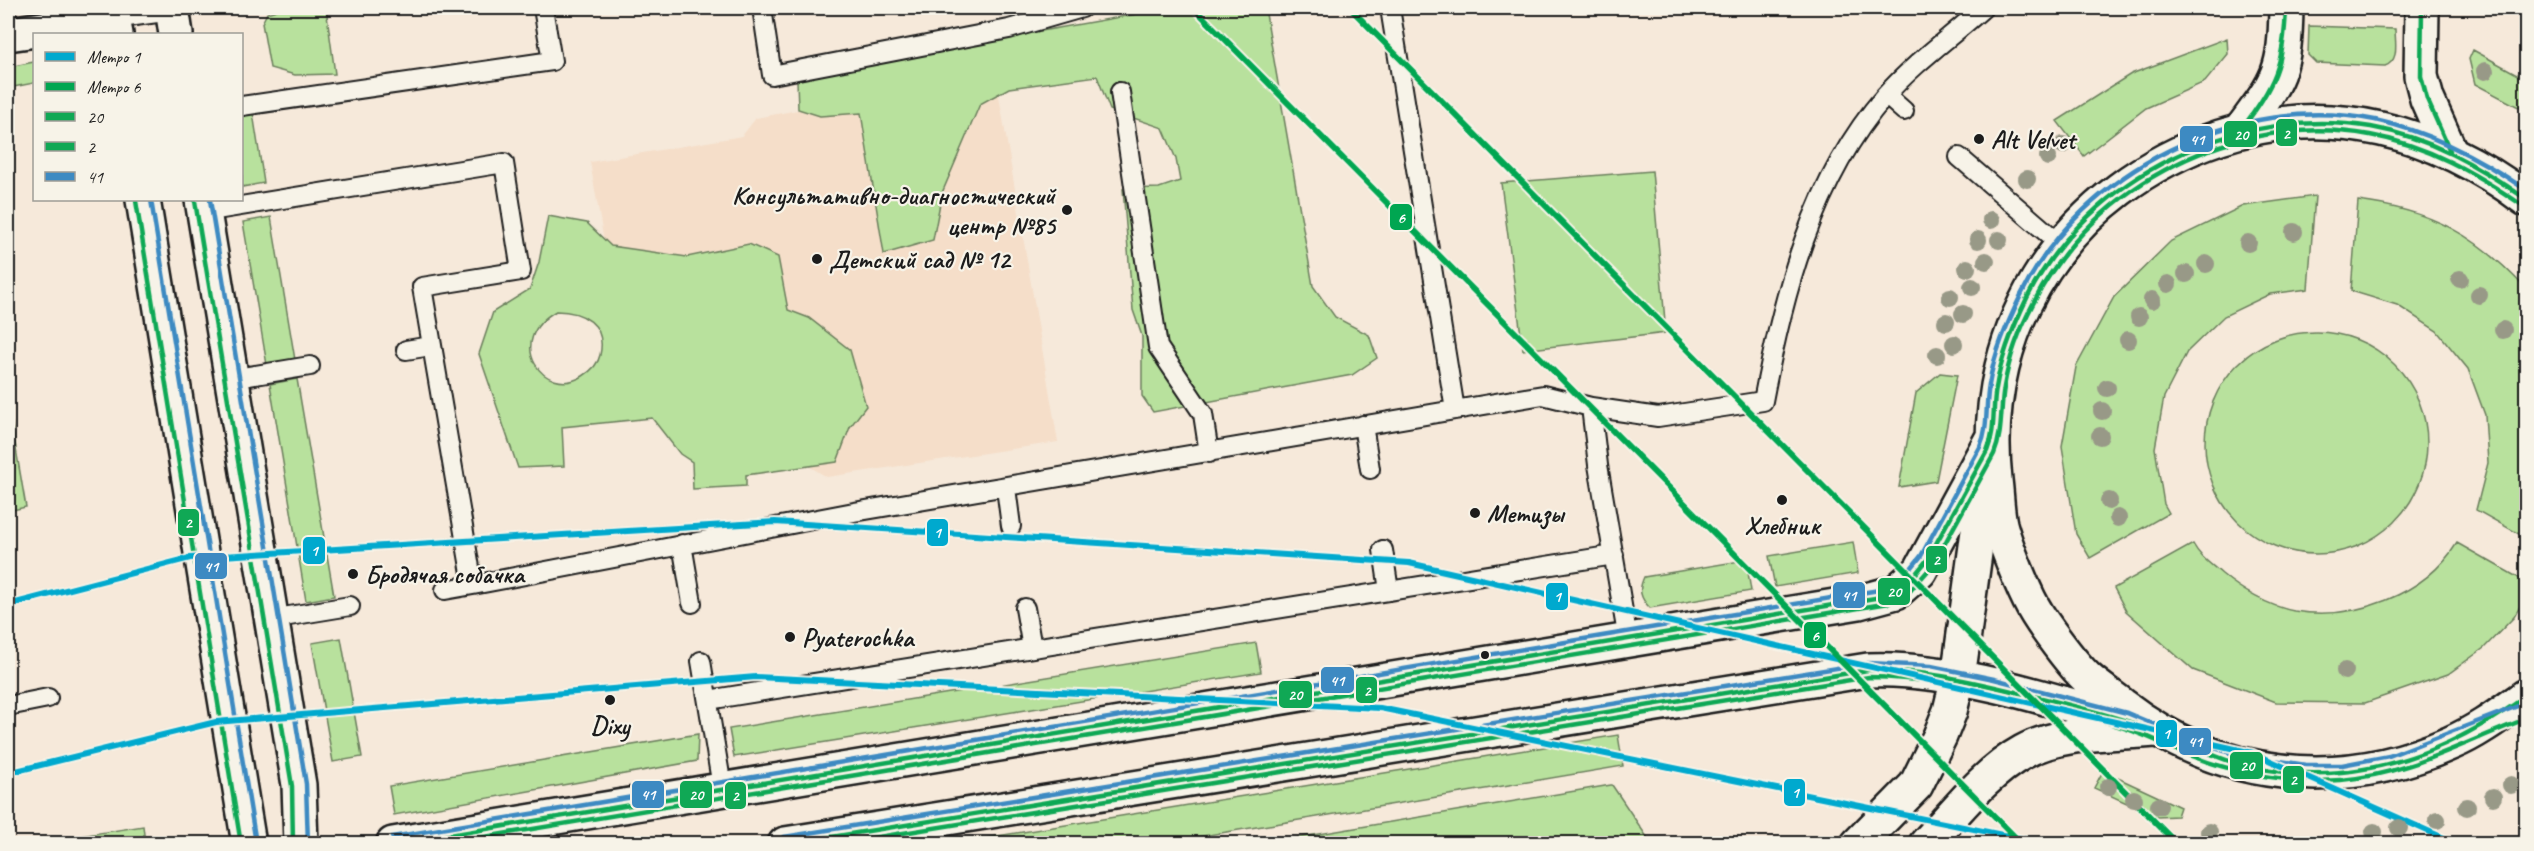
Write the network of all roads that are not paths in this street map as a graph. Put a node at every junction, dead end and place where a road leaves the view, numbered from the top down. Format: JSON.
{"nodes":[{"id":1,"x":543,"y":8,"type":"edge"},
{"id":2,"x":762,"y":8,"type":"edge"},
{"id":3,"x":1082,"y":8,"type":"edge"},
{"id":4,"x":1390,"y":8,"type":"edge"},
{"id":5,"x":1983,"y":8,"type":"edge"},
{"id":6,"x":2286,"y":8,"type":"edge"},
{"id":7,"x":2422,"y":8,"type":"edge"},
{"id":8,"x":173,"y":18,"type":"edge"},
{"id":9,"x":113,"y":20,"type":"edge"},
{"id":10,"x":8,"y":34,"type":"edge"},
{"id":11,"x":1120,"y":92,"type":"dead end"},
{"id":12,"x":1886,"y":95,"type":"junction"},
{"id":13,"x":243,"y":106,"type":"edge"},
{"id":14,"x":1904,"y":111,"type":"dead end"},
{"id":15,"x":2241,"y":130,"type":"junction"},
{"id":16,"x":2450,"y":151,"type":"junction"},
{"id":17,"x":1959,"y":157,"type":"dead end"},
{"id":18,"x":243,"y":200,"type":"edge"},
{"id":19,"x":2526,"y":200,"type":"edge"},
{"id":20,"x":143,"y":201,"type":"edge"},
{"id":21,"x":238,"y":201,"type":"edge"},
{"id":22,"x":203,"y":206,"type":"edge"},
{"id":23,"x":2061,"y":245,"type":"junction"},
{"id":24,"x":431,"y":346,"type":"junction"},
{"id":25,"x":406,"y":350,"type":"dead end"},
{"id":26,"x":310,"y":366,"type":"dead end"},
{"id":27,"x":231,"y":379,"type":"junction"},
{"id":28,"x":1591,"y":407,"type":"junction"},
{"id":29,"x":1455,"y":410,"type":"junction"},
{"id":30,"x":1363,"y":425,"type":"junction"},
{"id":31,"x":1991,"y":440,"type":"junction"},
{"id":32,"x":1209,"y":453,"type":"junction"},
{"id":33,"x":1371,"y":468,"type":"dead end"},
{"id":34,"x":1006,"y":488,"type":"junction"},
{"id":35,"x":1011,"y":526,"type":"dead end"},
{"id":36,"x":682,"y":544,"type":"junction"},
{"id":37,"x":1383,"y":550,"type":"dead end"},
{"id":38,"x":1614,"y":555,"type":"junction"},
{"id":39,"x":473,"y":585,"type":"junction"},
{"id":40,"x":445,"y":590,"type":"dead end"},
{"id":41,"x":1389,"y":591,"type":"junction"},
{"id":42,"x":692,"y":603,"type":"dead end"},
{"id":43,"x":350,"y":606,"type":"dead end"},
{"id":44,"x":1025,"y":608,"type":"dead end"},
{"id":45,"x":271,"y":619,"type":"junction"},
{"id":46,"x":1628,"y":640,"type":"junction"},
{"id":47,"x":1032,"y":648,"type":"junction"},
{"id":48,"x":701,"y":661,"type":"dead end"},
{"id":49,"x":1958,"y":678,"type":"junction"},
{"id":50,"x":2526,"y":696,"type":"edge"},
{"id":51,"x":48,"y":698,"type":"dead end"},
{"id":52,"x":708,"y":700,"type":"junction"},
{"id":53,"x":8,"y":705,"type":"edge"},
{"id":54,"x":2526,"y":711,"type":"edge"},
{"id":55,"x":2487,"y":724,"type":"junction"},
{"id":56,"x":2155,"y":730,"type":"junction"},
{"id":57,"x":722,"y":787,"type":"junction"},
{"id":58,"x":249,"y":843,"type":"edge"},
{"id":59,"x":301,"y":843,"type":"edge"},
{"id":60,"x":393,"y":843,"type":"edge"},
{"id":61,"x":785,"y":843,"type":"edge"},
{"id":62,"x":1858,"y":843,"type":"edge"},
{"id":63,"x":1926,"y":843,"type":"edge"}],
"edges":[{"from":1,"to":13,"type":"lane"},
{"from":2,"to":3,"type":"lane"},
{"from":4,"to":29,"type":"lane"},
{"from":5,"to":12,"type":"lane"},
{"from":6,"to":15,"type":"main road"},
{"from":7,"to":16,"type":"main road"},
{"from":8,"to":9,"type":"lane"},
{"from":9,"to":10,"type":"main road"},
{"from":11,"to":32,"type":"lane"},
{"from":12,"to":14,"type":"lane"},
{"from":12,"to":28,"type":"lane"},
{"from":15,"to":16,"type":"main road"},
{"from":15,"to":23,"type":"main road"},
{"from":16,"to":19,"type":"main road"},
{"from":17,"to":23,"type":"lane"},
{"from":18,"to":24,"type":"lane"},
{"from":20,"to":58,"type":"main road"},
{"from":21,"to":22,"type":"lane"},
{"from":22,"to":27,"type":"main road"},
{"from":23,"to":31,"type":"main road"},
{"from":24,"to":25,"type":"lane"},
{"from":24,"to":39,"type":"lane"},
{"from":26,"to":27,"type":"lane"},
{"from":27,"to":45,"type":"main road"},
{"from":28,"to":29,"type":"lane"},
{"from":28,"to":38,"type":"lane"},
{"from":29,"to":30,"type":"lane"},
{"from":30,"to":32,"type":"lane"},
{"from":30,"to":33,"type":"lane"},
{"from":31,"to":46,"type":"main road"},
{"from":31,"to":49,"type":"main road"},
{"from":31,"to":56,"type":"main road"},
{"from":32,"to":34,"type":"lane"},
{"from":34,"to":35,"type":"lane"},
{"from":34,"to":36,"type":"lane"},
{"from":36,"to":39,"type":"lane"},
{"from":36,"to":42,"type":"lane"},
{"from":37,"to":41,"type":"lane"},
{"from":38,"to":41,"type":"lane"},
{"from":38,"to":46,"type":"lane"},
{"from":39,"to":40,"type":"lane"},
{"from":41,"to":47,"type":"lane"},
{"from":43,"to":45,"type":"lane"},
{"from":44,"to":47,"type":"lane"},
{"from":45,"to":59,"type":"main road"},
{"from":46,"to":57,"type":"main road"},
{"from":47,"to":52,"type":"lane"},
{"from":48,"to":52,"type":"lane"},
{"from":49,"to":56,"type":"main road"},
{"from":49,"to":61,"type":"main road"},
{"from":49,"to":62,"type":"main road"},
{"from":50,"to":55,"type":"main road"},
{"from":51,"to":53,"type":"lane"},
{"from":52,"to":57,"type":"lane"},
{"from":54,"to":55,"type":"main road"},
{"from":55,"to":56,"type":"main road"},
{"from":56,"to":63,"type":"main road"},
{"from":57,"to":60,"type":"main road"}]}
